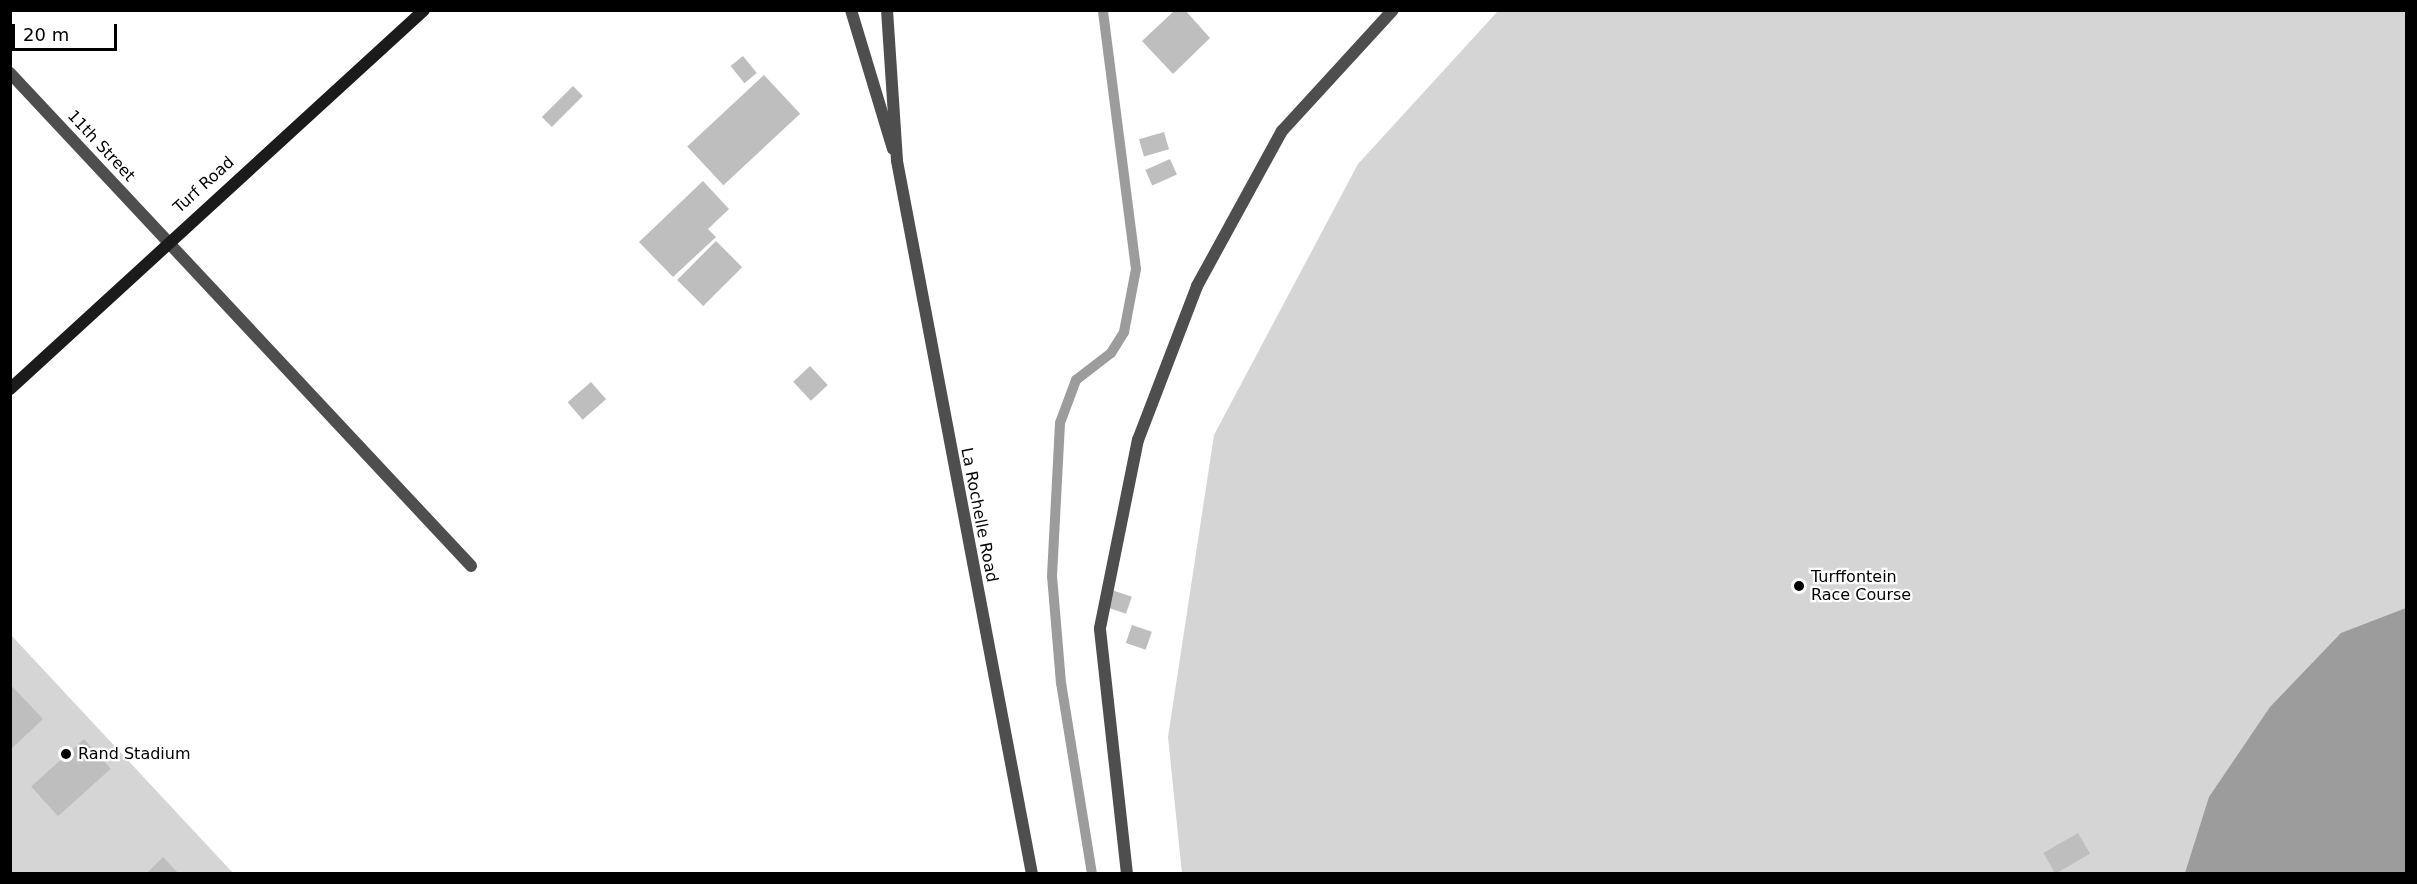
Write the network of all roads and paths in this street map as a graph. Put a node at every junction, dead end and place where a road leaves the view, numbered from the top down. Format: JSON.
{"nodes":[{"id":1,"x":424,"y":10,"type":"edge"},
{"id":2,"x":851,"y":10,"type":"edge"},
{"id":3,"x":886,"y":10,"type":"edge"},
{"id":4,"x":1393,"y":10,"type":"edge"},
{"id":5,"x":10,"y":73,"type":"edge"},
{"id":6,"x":897,"y":161,"type":"junction"},
{"id":7,"x":167,"y":241,"type":"junction"},
{"id":8,"x":10,"y":389,"type":"edge"},
{"id":9,"x":471,"y":566,"type":"dead end"},
{"id":10,"x":1032,"y":873,"type":"edge"},
{"id":11,"x":1127,"y":873,"type":"edge"}],
"edges":[{"from":1,"to":7,"type":"main road","name":"Turf Road"},
{"from":2,"to":6,"type":"street","name":"La Rochelle Road"},
{"from":3,"to":6,"type":"street","name":"La Rochelle Road"},
{"from":4,"to":11,"type":"street"},
{"from":5,"to":7,"type":"street","name":"11th Street"},
{"from":6,"to":10,"type":"street","name":"La Rochelle Road"},
{"from":7,"to":8,"type":"main road","name":"Turf Road"},
{"from":7,"to":9,"type":"street","name":"11th Street"}]}
